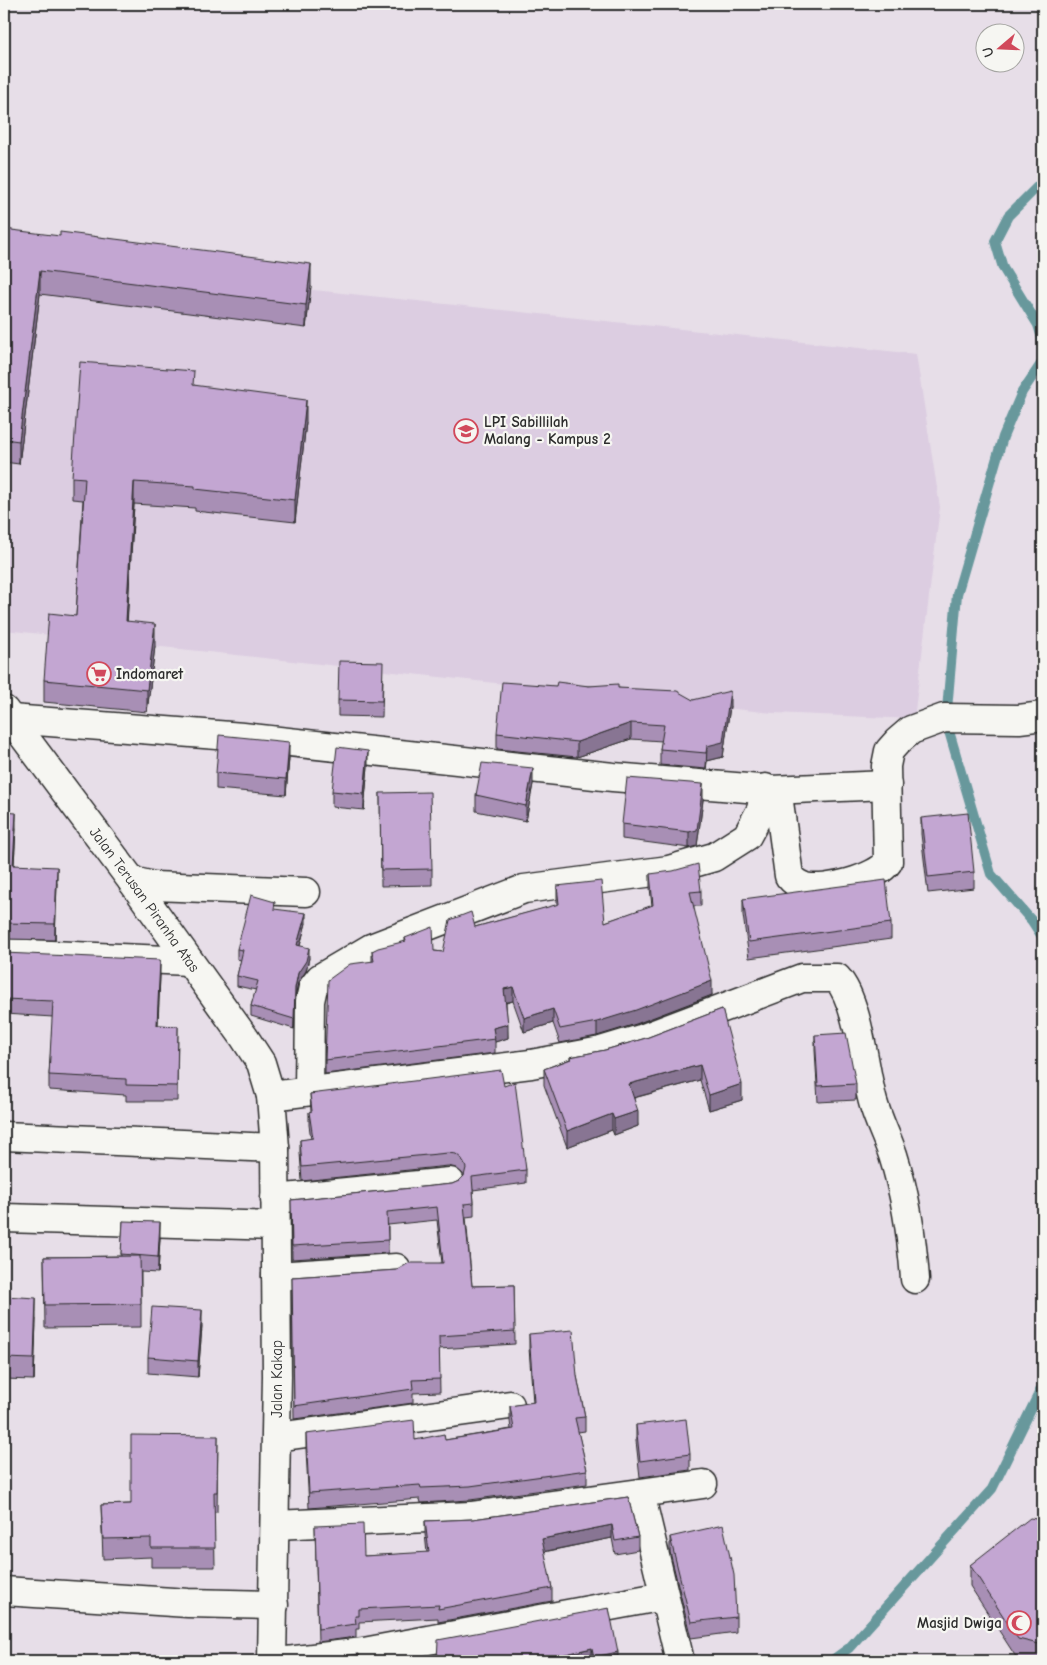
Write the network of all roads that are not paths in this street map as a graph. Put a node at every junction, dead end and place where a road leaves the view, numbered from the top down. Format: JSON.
{"nodes":[{"id":1,"x":7,"y":714,"type":"edge"},
{"id":2,"x":1043,"y":716,"type":"edge"},
{"id":3,"x":887,"y":785,"type":"junction"},
{"id":4,"x":768,"y":789,"type":"junction"},
{"id":5,"x":132,"y":881,"type":"junction"},
{"id":6,"x":306,"y":892,"type":"dead end"},
{"id":7,"x":4,"y":953,"type":"edge"},
{"id":8,"x":190,"y":961,"type":"junction"},
{"id":9,"x":309,"y":1091,"type":"junction"},
{"id":10,"x":271,"y":1096,"type":"junction"},
{"id":11,"x":4,"y":1136,"type":"edge"},
{"id":12,"x":275,"y":1148,"type":"junction"},
{"id":13,"x":450,"y":1182,"type":"edge"},
{"id":14,"x":275,"y":1199,"type":"junction"},
{"id":15,"x":4,"y":1218,"type":"edge"},
{"id":16,"x":275,"y":1226,"type":"junction"},
{"id":17,"x":396,"y":1268,"type":"edge"},
{"id":18,"x":276,"y":1276,"type":"junction"},
{"id":19,"x":915,"y":1279,"type":"dead end"},
{"id":20,"x":510,"y":1405,"type":"edge"},
{"id":21,"x":276,"y":1437,"type":"junction"},
{"id":22,"x":704,"y":1484,"type":"dead end"},
{"id":23,"x":640,"y":1493,"type":"junction"},
{"id":24,"x":276,"y":1524,"type":"junction"},
{"id":25,"x":4,"y":1590,"type":"edge"},
{"id":26,"x":664,"y":1596,"type":"junction"},
{"id":27,"x":274,"y":1605,"type":"junction"},
{"id":28,"x":272,"y":1661,"type":"edge"},
{"id":29,"x":287,"y":1661,"type":"edge"},
{"id":30,"x":680,"y":1661,"type":"edge"}],
"edges":[{"from":1,"to":4,"type":"street"},
{"from":1,"to":5,"type":"street","name":"Jalan Terusan Piranha Atas"},
{"from":2,"to":3,"type":"street"},
{"from":3,"to":4,"type":"street"},
{"from":3,"to":4,"type":"street"},
{"from":4,"to":9,"type":"street"},
{"from":5,"to":6,"type":"street"},
{"from":5,"to":8,"type":"street","name":"Jalan Terusan Piranha Atas"},
{"from":7,"to":8,"type":"street"},
{"from":8,"to":10,"type":"street","name":"Jalan Terusan Piranha Atas"},
{"from":9,"to":10,"type":"street"},
{"from":9,"to":19,"type":"street"},
{"from":10,"to":12,"type":"street","name":"Jalan Kakap"},
{"from":11,"to":12,"type":"street"},
{"from":12,"to":14,"type":"street","name":"Jalan Kakap"},
{"from":13,"to":14,"type":"street"},
{"from":14,"to":16,"type":"street","name":"Jalan Kakap"},
{"from":15,"to":16,"type":"street"},
{"from":16,"to":18,"type":"street","name":"Jalan Kakap"},
{"from":17,"to":18,"type":"street"},
{"from":18,"to":21,"type":"street","name":"Jalan Kakap"},
{"from":20,"to":21,"type":"street"},
{"from":21,"to":24,"type":"street","name":"Jalan Kakap"},
{"from":22,"to":23,"type":"street"},
{"from":23,"to":24,"type":"street"},
{"from":23,"to":26,"type":"street"},
{"from":24,"to":27,"type":"street","name":"Jalan Kakap"},
{"from":25,"to":27,"type":"street"},
{"from":26,"to":29,"type":"street"},
{"from":26,"to":30,"type":"street"},
{"from":27,"to":28,"type":"street","name":"Jalan Kakap"}]}
